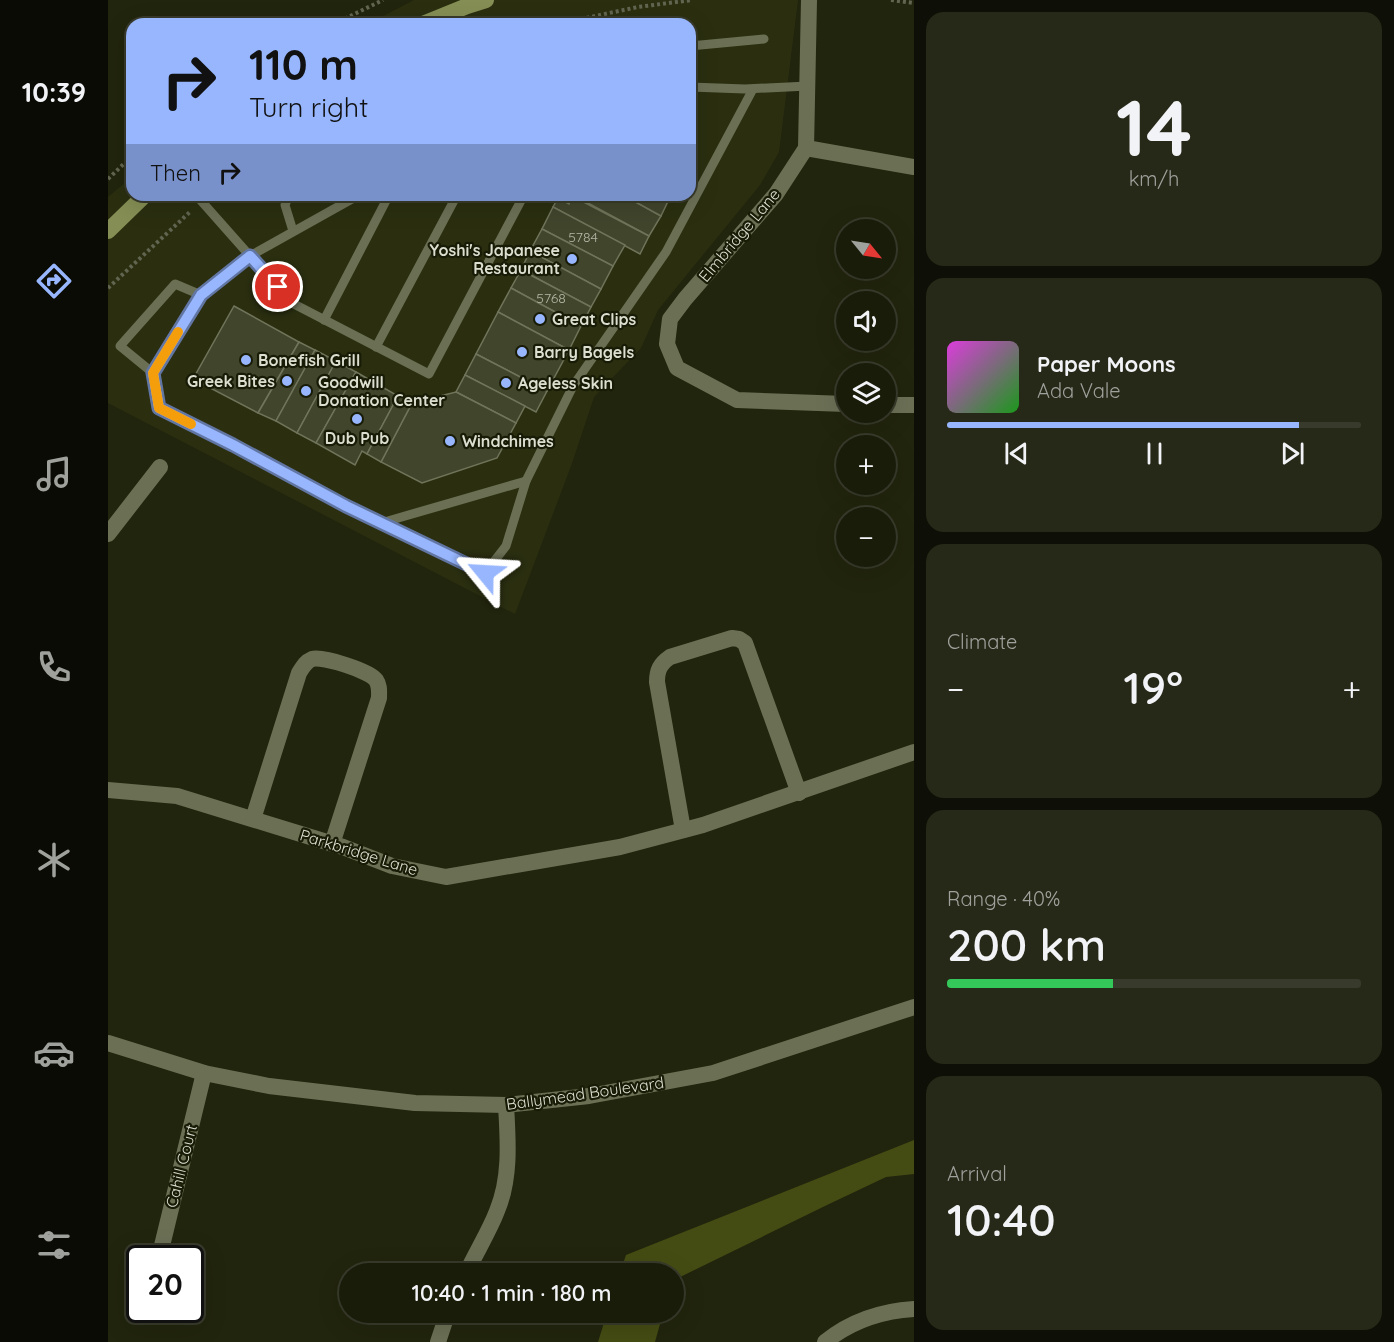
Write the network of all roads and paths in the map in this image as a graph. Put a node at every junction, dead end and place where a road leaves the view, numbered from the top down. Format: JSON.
{"nodes":[{"id":1,"x":383,"y":0,"type":"edge"},
{"id":2,"x":486,"y":0,"type":"edge"},
{"id":3,"x":692,"y":0,"type":"edge"},
{"id":4,"x":809,"y":0,"type":"edge"},
{"id":5,"x":891,"y":0,"type":"edge"},
{"id":6,"x":466,"y":3,"type":"edge"},
{"id":7,"x":914,"y":3,"type":"edge"},
{"id":8,"x":346,"y":18,"type":"edge"},
{"id":9,"x":435,"y":18,"type":"edge"},
{"id":10,"x":586,"y":18,"type":"edge"},
{"id":11,"x":764,"y":39,"type":"dead end"},
{"id":12,"x":696,"y":45,"type":"edge"},
{"id":13,"x":808,"y":86,"type":"junction"},
{"id":14,"x":696,"y":87,"type":"edge"},
{"id":15,"x":753,"y":88,"type":"junction"},
{"id":16,"x":806,"y":148,"type":"junction"},
{"id":17,"x":126,"y":162,"type":"edge"},
{"id":18,"x":914,"y":167,"type":"edge"},
{"id":19,"x":108,"y":179,"type":"edge"},
{"id":20,"x":696,"y":195,"type":"edge"},
{"id":21,"x":140,"y":201,"type":"edge"},
{"id":22,"x":196,"y":201,"type":"edge"},
{"id":23,"x":202,"y":201,"type":"edge"},
{"id":24,"x":287,"y":201,"type":"edge"},
{"id":25,"x":348,"y":201,"type":"edge"},
{"id":26,"x":386,"y":201,"type":"edge"},
{"id":27,"x":454,"y":201,"type":"edge"},
{"id":28,"x":521,"y":201,"type":"edge"},
{"id":29,"x":693,"y":201,"type":"edge"},
{"id":30,"x":108,"y":231,"type":"edge"},
{"id":31,"x":293,"y":231,"type":"junction"},
{"id":32,"x":250,"y":256,"type":"junction"},
{"id":33,"x":108,"y":288,"type":"edge"},
{"id":34,"x":201,"y":295,"type":"junction"},
{"id":35,"x":324,"y":320,"type":"junction"},
{"id":36,"x":376,"y":347,"type":"junction"},
{"id":37,"x":153,"y":373,"type":"junction"},
{"id":38,"x":836,"y":404,"type":"edge"},
{"id":39,"x":896,"y":405,"type":"edge"},
{"id":40,"x":914,"y":405,"type":"edge"},
{"id":41,"x":160,"y":467,"type":"dead end"},
{"id":42,"x":526,"y":481,"type":"junction"},
{"id":43,"x":381,"y":523,"type":"junction"},
{"id":44,"x":108,"y":534,"type":"edge"},
{"id":45,"x":914,"y":752,"type":"edge"},
{"id":46,"x":108,"y":790,"type":"edge"},
{"id":47,"x":799,"y":793,"type":"junction"},
{"id":48,"x":253,"y":819,"type":"junction"},
{"id":49,"x":683,"y":830,"type":"junction"},
{"id":50,"x":332,"y":844,"type":"junction"},
{"id":51,"x":914,"y":1007,"type":"edge"},
{"id":52,"x":108,"y":1043,"type":"edge"},
{"id":53,"x":204,"y":1073,"type":"junction"},
{"id":54,"x":506,"y":1105,"type":"junction"},
{"id":55,"x":162,"y":1245,"type":"edge"},
{"id":56,"x":471,"y":1263,"type":"edge"},
{"id":57,"x":914,"y":1309,"type":"edge"},
{"id":58,"x":444,"y":1323,"type":"edge"},
{"id":59,"x":438,"y":1342,"type":"edge"},
{"id":60,"x":825,"y":1342,"type":"edge"}],
"edges":[{"from":1,"to":8,"type":"path"},
{"from":2,"to":6,"type":"main road"},
{"from":3,"to":10,"type":"path"},
{"from":4,"to":13,"type":"street"},
{"from":5,"to":7,"type":"path"},
{"from":6,"to":9,"type":"main road"},
{"from":11,"to":12,"type":"lane"},
{"from":13,"to":15,"type":"lane"},
{"from":13,"to":16,"type":"street"},
{"from":14,"to":15,"type":"lane"},
{"from":15,"to":20,"type":"lane"},
{"from":16,"to":18,"type":"street"},
{"from":16,"to":38,"type":"street","name":"Elmbridge Lane"},
{"from":17,"to":19,"type":"path"},
{"from":21,"to":30,"type":"main road"},
{"from":22,"to":33,"type":"path"},
{"from":23,"to":32,"type":"lane"},
{"from":24,"to":31,"type":"lane"},
{"from":25,"to":31,"type":"lane"},
{"from":26,"to":35,"type":"lane"},
{"from":27,"to":36,"type":"lane"},
{"from":28,"to":36,"type":"lane"},
{"from":29,"to":42,"type":"lane"},
{"from":31,"to":32,"type":"lane"},
{"from":32,"to":34,"type":"lane"},
{"from":32,"to":35,"type":"lane"},
{"from":34,"to":37,"type":"lane"},
{"from":34,"to":37,"type":"lane"},
{"from":35,"to":36,"type":"lane"},
{"from":37,"to":43,"type":"lane"},
{"from":39,"to":40,"type":"street"},
{"from":41,"to":44,"type":"street"},
{"from":42,"to":43,"type":"lane"},
{"from":42,"to":43,"type":"lane"},
{"from":45,"to":47,"type":"street","name":"Parkbridge Lane"},
{"from":46,"to":48,"type":"street","name":"Parkbridge Lane"},
{"from":47,"to":49,"type":"street","name":"Parkbridge Lane"},
{"from":47,"to":49,"type":"street"},
{"from":48,"to":50,"type":"street","name":"Parkbridge Lane"},
{"from":48,"to":50,"type":"street"},
{"from":49,"to":50,"type":"street","name":"Parkbridge Lane"},
{"from":51,"to":54,"type":"street","name":"Ballymead Boulevard"},
{"from":52,"to":53,"type":"street","name":"Ballymead Boulevard"},
{"from":53,"to":54,"type":"street","name":"Ballymead Boulevard"},
{"from":53,"to":55,"type":"street","name":"Cahill Court"},
{"from":54,"to":56,"type":"street"},
{"from":57,"to":60,"type":"street"},
{"from":58,"to":59,"type":"street"}]}
